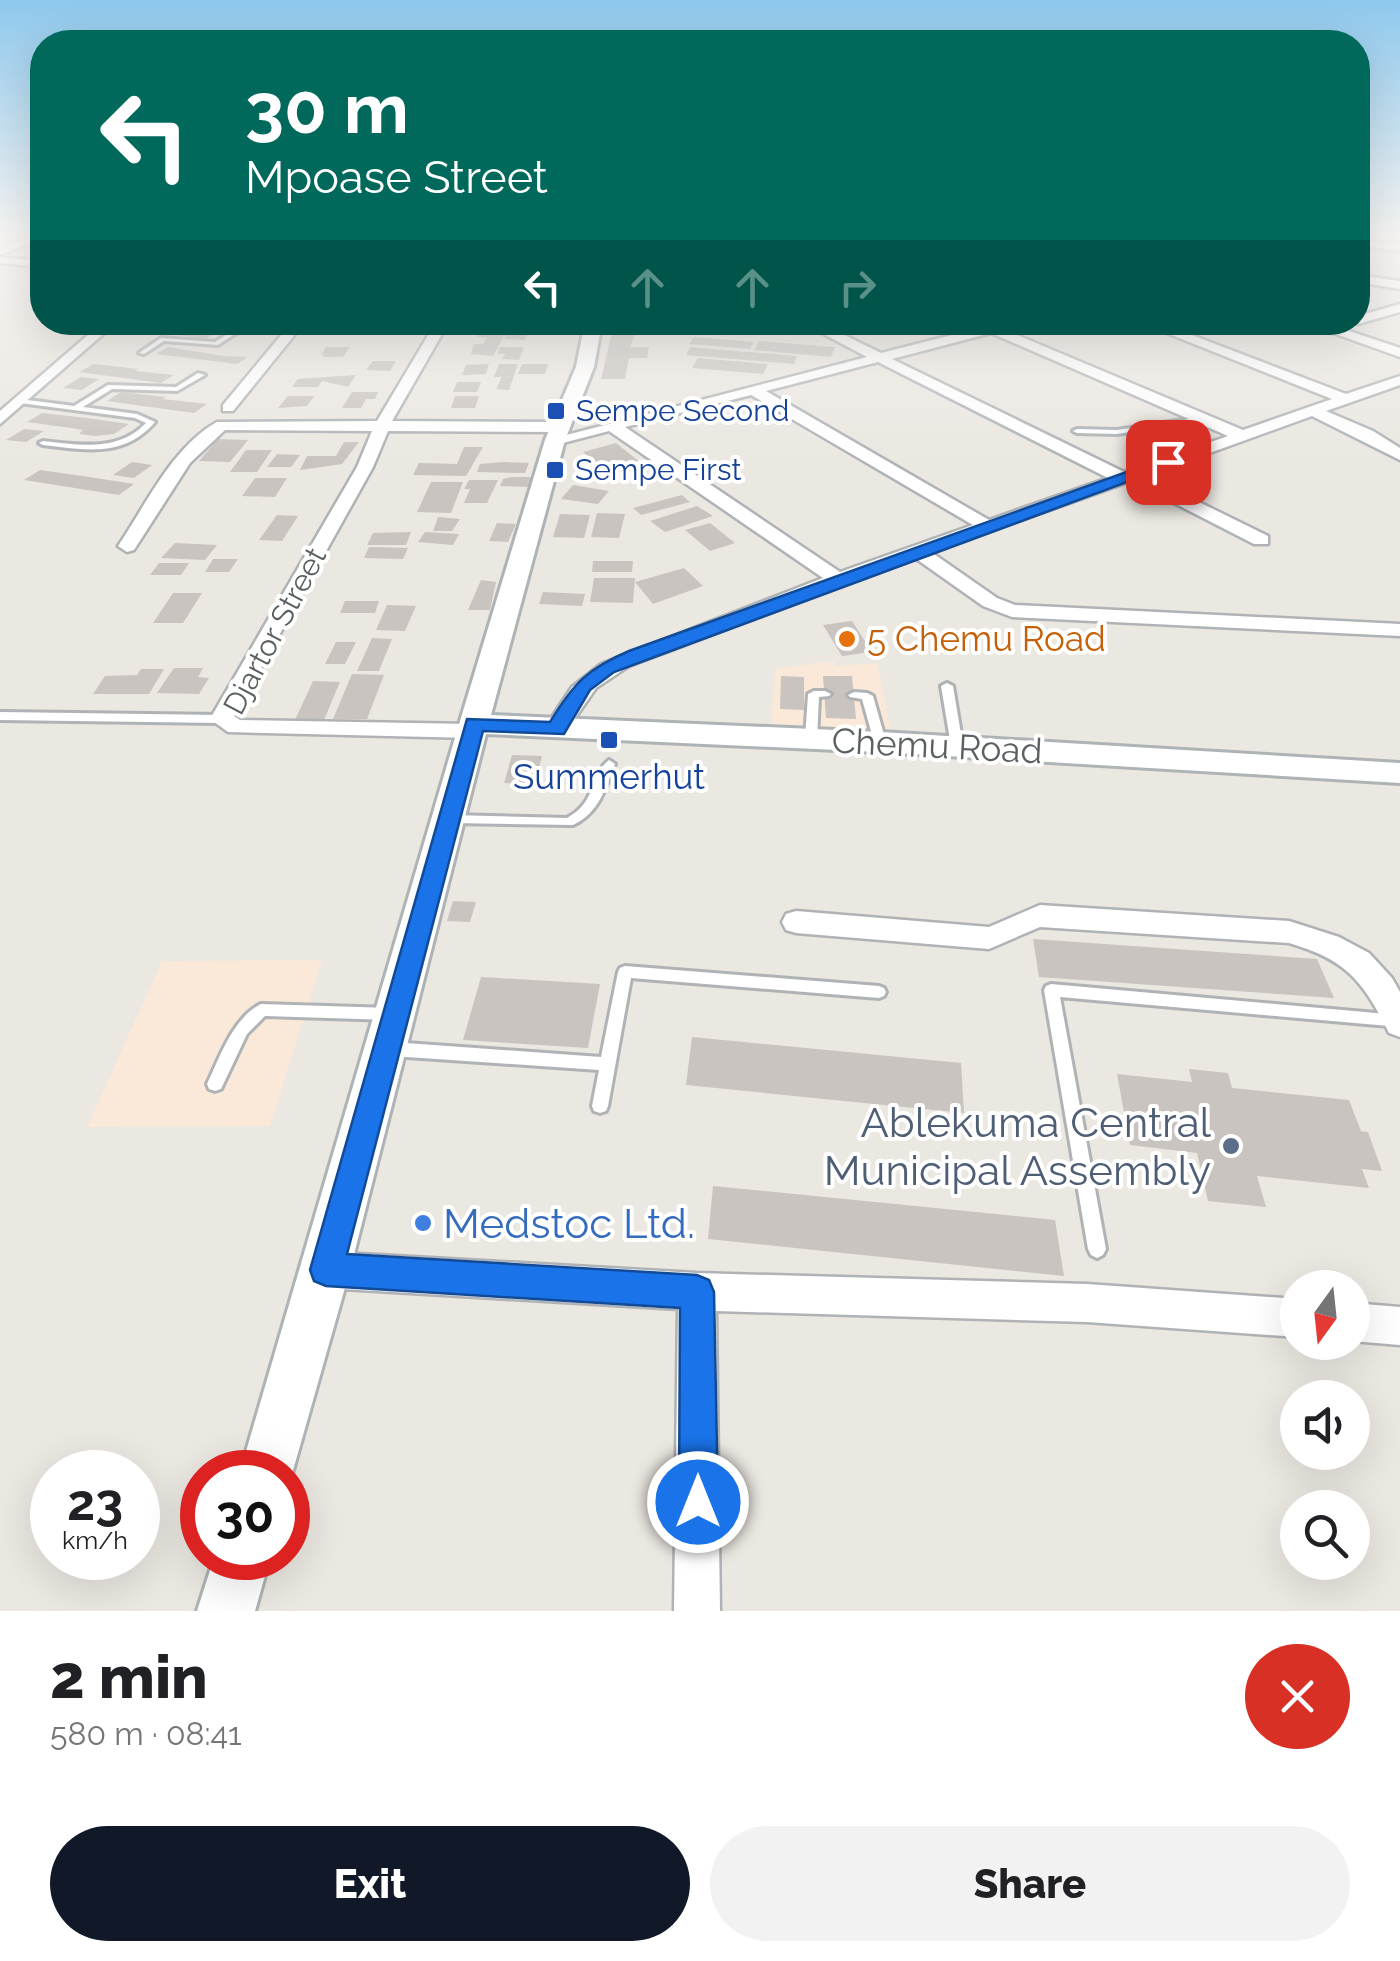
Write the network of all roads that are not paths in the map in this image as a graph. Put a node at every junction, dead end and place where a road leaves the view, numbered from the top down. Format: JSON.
{"nodes":[{"id":1,"x":97,"y":335,"type":"edge"},
{"id":2,"x":230,"y":335,"type":"edge"},
{"id":3,"x":288,"y":335,"type":"edge"},
{"id":4,"x":435,"y":335,"type":"edge"},
{"id":5,"x":591,"y":335,"type":"edge"},
{"id":6,"x":833,"y":335,"type":"edge"},
{"id":7,"x":975,"y":335,"type":"edge"},
{"id":8,"x":1006,"y":335,"type":"edge"},
{"id":9,"x":1178,"y":335,"type":"edge"},
{"id":10,"x":1345,"y":335,"type":"edge"},
{"id":11,"x":142,"y":353,"type":"dead end"},
{"id":12,"x":1400,"y":353,"type":"edge"},
{"id":13,"x":881,"y":359,"type":"junction"},
{"id":14,"x":201,"y":375,"type":"dead end"},
{"id":15,"x":1400,"y":380,"type":"edge"},
{"id":16,"x":755,"y":391,"type":"junction"},
{"id":17,"x":1345,"y":400,"type":"junction"},
{"id":18,"x":20,"y":401,"type":"junction"},
{"id":19,"x":75,"y":408,"type":"junction"},
{"id":20,"x":228,"y":408,"type":"dead end"},
{"id":21,"x":1313,"y":411,"type":"junction"},
{"id":22,"x":0,"y":419,"type":"edge"},
{"id":23,"x":1203,"y":419,"type":"junction"},
{"id":24,"x":384,"y":424,"type":"junction"},
{"id":25,"x":614,"y":426,"type":"junction"},
{"id":26,"x":1077,"y":431,"type":"dead end"},
{"id":27,"x":559,"y":434,"type":"junction"},
{"id":28,"x":1240,"y":435,"type":"junction"},
{"id":29,"x":44,"y":444,"type":"dead end"},
{"id":30,"x":1400,"y":455,"type":"edge"},
{"id":31,"x":1127,"y":477,"type":"junction"},
{"id":32,"x":987,"y":526,"type":"junction"},
{"id":33,"x":1262,"y":540,"type":"dead end"},
{"id":34,"x":127,"y":546,"type":"dead end"},
{"id":35,"x":917,"y":552,"type":"junction"},
{"id":36,"x":838,"y":579,"type":"junction"},
{"id":37,"x":1400,"y":630,"type":"edge"},
{"id":38,"x":946,"y":686,"type":"dead end"},
{"id":39,"x":825,"y":694,"type":"dead end"},
{"id":40,"x":854,"y":695,"type":"dead end"},
{"id":41,"x":0,"y":716,"type":"edge"},
{"id":42,"x":220,"y":719,"type":"junction"},
{"id":43,"x":473,"y":728,"type":"junction"},
{"id":44,"x":556,"y":729,"type":"junction"},
{"id":45,"x":811,"y":739,"type":"junction"},
{"id":46,"x":880,"y":742,"type":"junction"},
{"id":47,"x":957,"y":746,"type":"junction"},
{"id":48,"x":609,"y":764,"type":"dead end"},
{"id":49,"x":1400,"y":774,"type":"edge"},
{"id":50,"x":447,"y":819,"type":"junction"},
{"id":51,"x":796,"y":922,"type":"dead end"},
{"id":52,"x":879,"y":992,"type":"dead end"},
{"id":53,"x":1397,"y":1012,"type":"edge"},
{"id":54,"x":389,"y":1031,"type":"junction"},
{"id":55,"x":608,"y":1064,"type":"junction"},
{"id":56,"x":215,"y":1084,"type":"dead end"},
{"id":57,"x":600,"y":1106,"type":"dead end"},
{"id":58,"x":1097,"y":1250,"type":"dead end"},
{"id":59,"x":326,"y":1270,"type":"junction"},
{"id":60,"x":697,"y":1292,"type":"junction"},
{"id":61,"x":1280,"y":1317,"type":"edge"},
{"id":62,"x":1370,"y":1324,"type":"edge"},
{"id":63,"x":1400,"y":1326,"type":"edge"},
{"id":64,"x":273,"y":1450,"type":"edge"},
{"id":65,"x":235,"y":1580,"type":"edge"},
{"id":66,"x":226,"y":1611,"type":"edge"},
{"id":67,"x":697,"y":1611,"type":"edge"}],
"edges":[{"from":1,"to":18,"type":"street"},
{"from":2,"to":11,"type":"lane"},
{"from":3,"to":20,"type":"street"},
{"from":4,"to":24,"type":"street","name":"Djartor Street"},
{"from":5,"to":27,"type":"main road"},
{"from":6,"to":13,"type":"street"},
{"from":7,"to":13,"type":"street"},
{"from":8,"to":23,"type":"street"},
{"from":9,"to":17,"type":"street"},
{"from":10,"to":12,"type":"street"},
{"from":13,"to":16,"type":"street"},
{"from":13,"to":31,"type":"street"},
{"from":14,"to":19,"type":"lane"},
{"from":15,"to":17,"type":"street"},
{"from":16,"to":25,"type":"street"},
{"from":16,"to":32,"type":"street"},
{"from":17,"to":21,"type":"street"},
{"from":18,"to":19,"type":"lane"},
{"from":18,"to":22,"type":"street"},
{"from":19,"to":29,"type":"lane"},
{"from":21,"to":28,"type":"street"},
{"from":21,"to":30,"type":"street"},
{"from":23,"to":26,"type":"lane"},
{"from":23,"to":28,"type":"street"},
{"from":24,"to":27,"type":"street"},
{"from":24,"to":34,"type":"street"},
{"from":24,"to":42,"type":"street","name":"Djartor Street"},
{"from":25,"to":27,"type":"street"},
{"from":25,"to":36,"type":"street"},
{"from":27,"to":43,"type":"main road"},
{"from":28,"to":31,"type":"street"},
{"from":31,"to":32,"type":"street"},
{"from":31,"to":33,"type":"street"},
{"from":32,"to":35,"type":"street"},
{"from":35,"to":36,"type":"street"},
{"from":35,"to":37,"type":"street"},
{"from":36,"to":44,"type":"street"},
{"from":38,"to":47,"type":"lane"},
{"from":39,"to":45,"type":"lane"},
{"from":40,"to":46,"type":"lane"},
{"from":41,"to":42,"type":"lane"},
{"from":42,"to":43,"type":"street","name":"Djartor Street"},
{"from":43,"to":44,"type":"main road","name":"Chemu Road"},
{"from":43,"to":50,"type":"main road"},
{"from":44,"to":45,"type":"main road","name":"Chemu Road"},
{"from":45,"to":46,"type":"main road","name":"Chemu Road"},
{"from":46,"to":47,"type":"main road","name":"Chemu Road"},
{"from":47,"to":49,"type":"main road","name":"Chemu Road"},
{"from":48,"to":50,"type":"lane"},
{"from":50,"to":54,"type":"main road"},
{"from":51,"to":53,"type":"street"},
{"from":52,"to":55,"type":"lane"},
{"from":53,"to":58,"type":"lane"},
{"from":54,"to":55,"type":"lane"},
{"from":54,"to":56,"type":"lane"},
{"from":54,"to":59,"type":"main road"},
{"from":55,"to":57,"type":"lane"},
{"from":59,"to":60,"type":"street"},
{"from":59,"to":64,"type":"main road"},
{"from":60,"to":61,"type":"street"},
{"from":60,"to":67,"type":"street"},
{"from":62,"to":63,"type":"street"},
{"from":65,"to":66,"type":"main road"}]}
